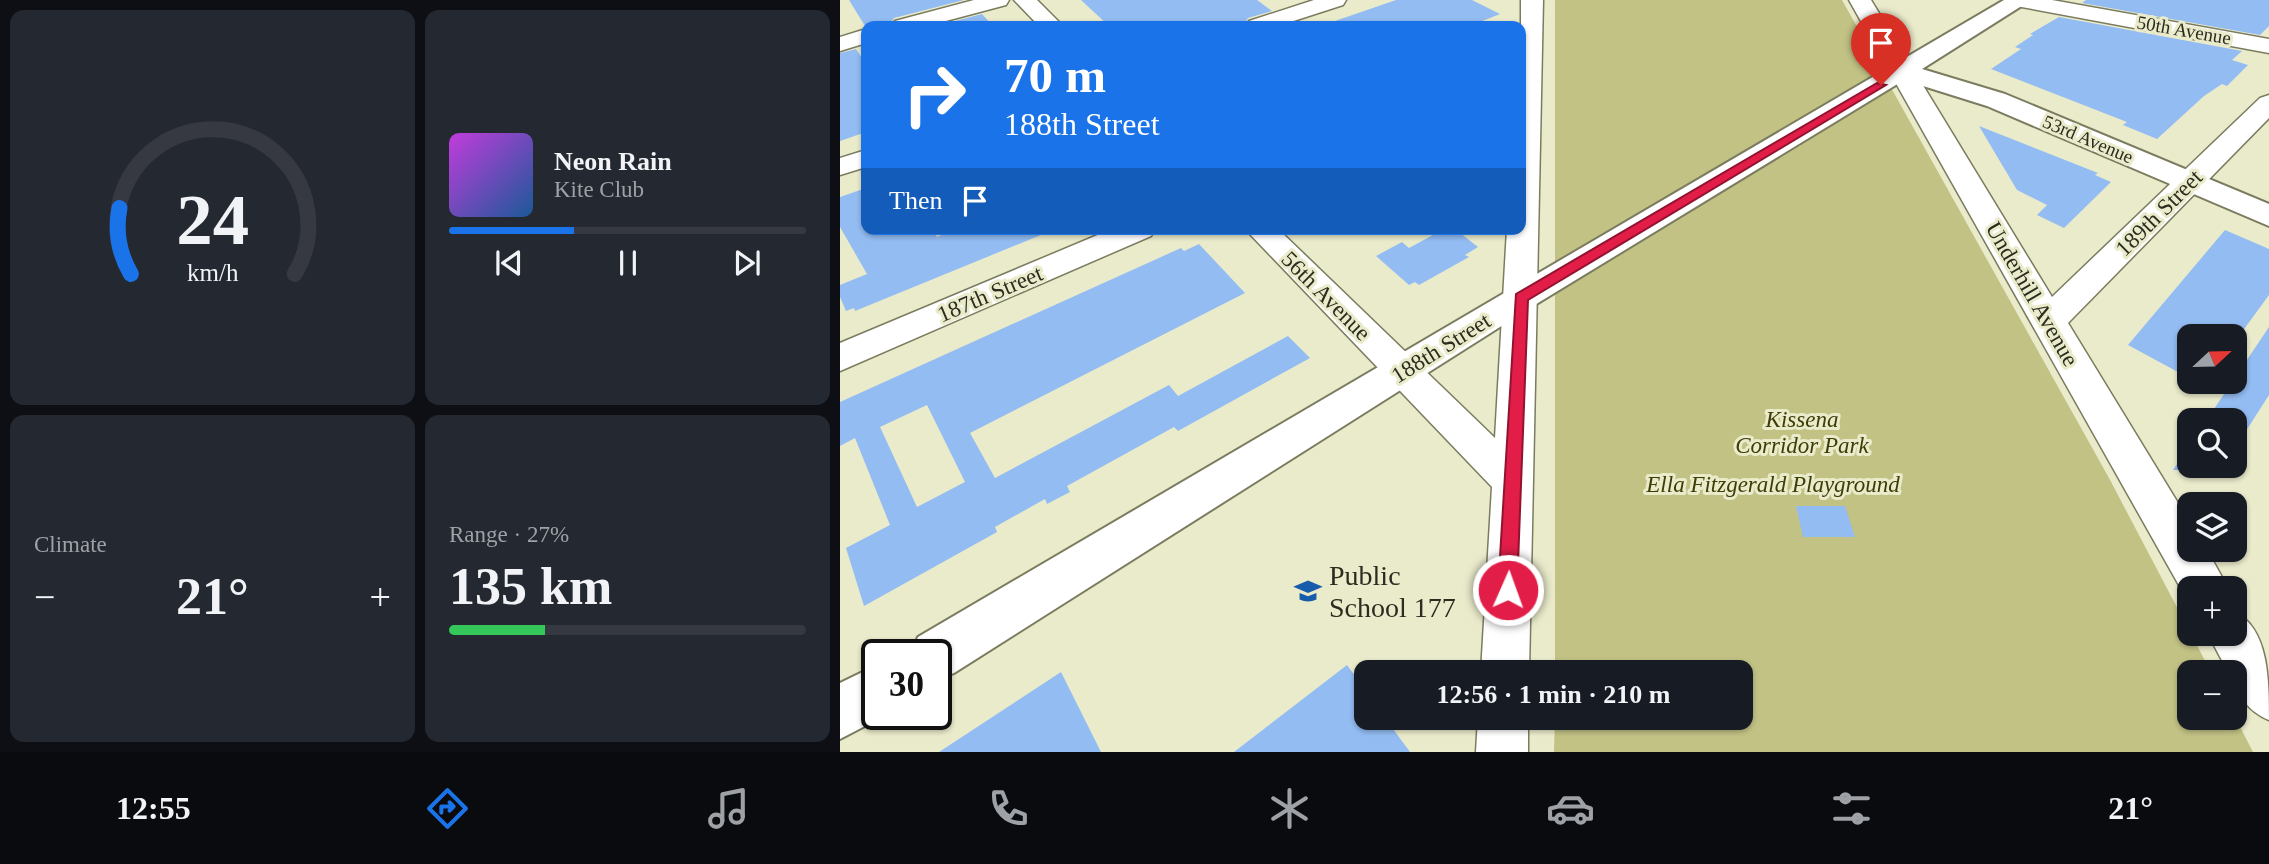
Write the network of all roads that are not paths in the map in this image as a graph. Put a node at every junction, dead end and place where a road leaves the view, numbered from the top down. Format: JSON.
{"nodes":[{"id":1,"x":998,"y":0,"type":"edge"},
{"id":2,"x":1025,"y":0,"type":"edge"},
{"id":3,"x":1335,"y":0,"type":"edge"},
{"id":4,"x":1532,"y":0,"type":"edge"},
{"id":5,"x":1860,"y":0,"type":"edge"},
{"id":6,"x":2018,"y":0,"type":"edge"},
{"id":7,"x":921,"y":21,"type":"edge"},
{"id":8,"x":1047,"y":21,"type":"edge"},
{"id":9,"x":1272,"y":21,"type":"edge"},
{"id":10,"x":861,"y":38,"type":"edge"},
{"id":11,"x":840,"y":44,"type":"edge"},
{"id":12,"x":2269,"y":46,"type":"edge"},
{"id":13,"x":1526,"y":55,"type":"edge"},
{"id":14,"x":1903,"y":72,"type":"junction"},
{"id":15,"x":2269,"y":103,"type":"edge"},
{"id":16,"x":861,"y":160,"type":"edge"},
{"id":17,"x":840,"y":167,"type":"edge"},
{"id":18,"x":2190,"y":182,"type":"junction"},
{"id":19,"x":2269,"y":216,"type":"edge"},
{"id":20,"x":1126,"y":235,"type":"edge"},
{"id":21,"x":1266,"y":235,"type":"edge"},
{"id":22,"x":1522,"y":235,"type":"edge"},
{"id":23,"x":1521,"y":298,"type":"junction"},
{"id":24,"x":2048,"y":322,"type":"junction"},
{"id":25,"x":840,"y":358,"type":"edge"},
{"id":26,"x":1402,"y":372,"type":"junction"},
{"id":27,"x":1512,"y":481,"type":"junction"},
{"id":28,"x":2198,"y":576,"type":"edge"},
{"id":29,"x":952,"y":645,"type":"edge"},
{"id":30,"x":2239,"y":646,"type":"edge"},
{"id":31,"x":1505,"y":660,"type":"edge"},
{"id":32,"x":2269,"y":695,"type":"edge"},
{"id":33,"x":861,"y":701,"type":"edge"},
{"id":34,"x":840,"y":713,"type":"edge"},
{"id":35,"x":1503,"y":730,"type":"edge"},
{"id":36,"x":1502,"y":752,"type":"edge"}],
"edges":[{"from":1,"to":7,"type":"street"},
{"from":2,"to":8,"type":"street"},
{"from":3,"to":9,"type":"street"},
{"from":4,"to":13,"type":"street"},
{"from":5,"to":14,"type":"street","name":"Underhill Avenue"},
{"from":6,"to":12,"type":"street","name":"50th Avenue"},
{"from":6,"to":14,"type":"street","name":"188th Street"},
{"from":10,"to":11,"type":"street"},
{"from":14,"to":18,"type":"street","name":"53rd Avenue"},
{"from":14,"to":23,"type":"street","name":"188th Street"},
{"from":14,"to":24,"type":"street","name":"Underhill Avenue"},
{"from":15,"to":18,"type":"street","name":"189th Street"},
{"from":16,"to":17,"type":"street"},
{"from":18,"to":19,"type":"street","name":"53rd Avenue"},
{"from":18,"to":24,"type":"street","name":"189th Street"},
{"from":20,"to":25,"type":"street","name":"187th Street"},
{"from":21,"to":26,"type":"street","name":"56th Avenue"},
{"from":22,"to":23,"type":"street"},
{"from":23,"to":26,"type":"street","name":"188th Street"},
{"from":23,"to":27,"type":"street"},
{"from":24,"to":28,"type":"street","name":"Underhill Avenue"},
{"from":26,"to":27,"type":"street","name":"56th Avenue"},
{"from":26,"to":29,"type":"street","name":"188th Street"},
{"from":27,"to":31,"type":"street"},
{"from":30,"to":32,"type":"street"},
{"from":33,"to":34,"type":"street"},
{"from":35,"to":36,"type":"street"}]}
